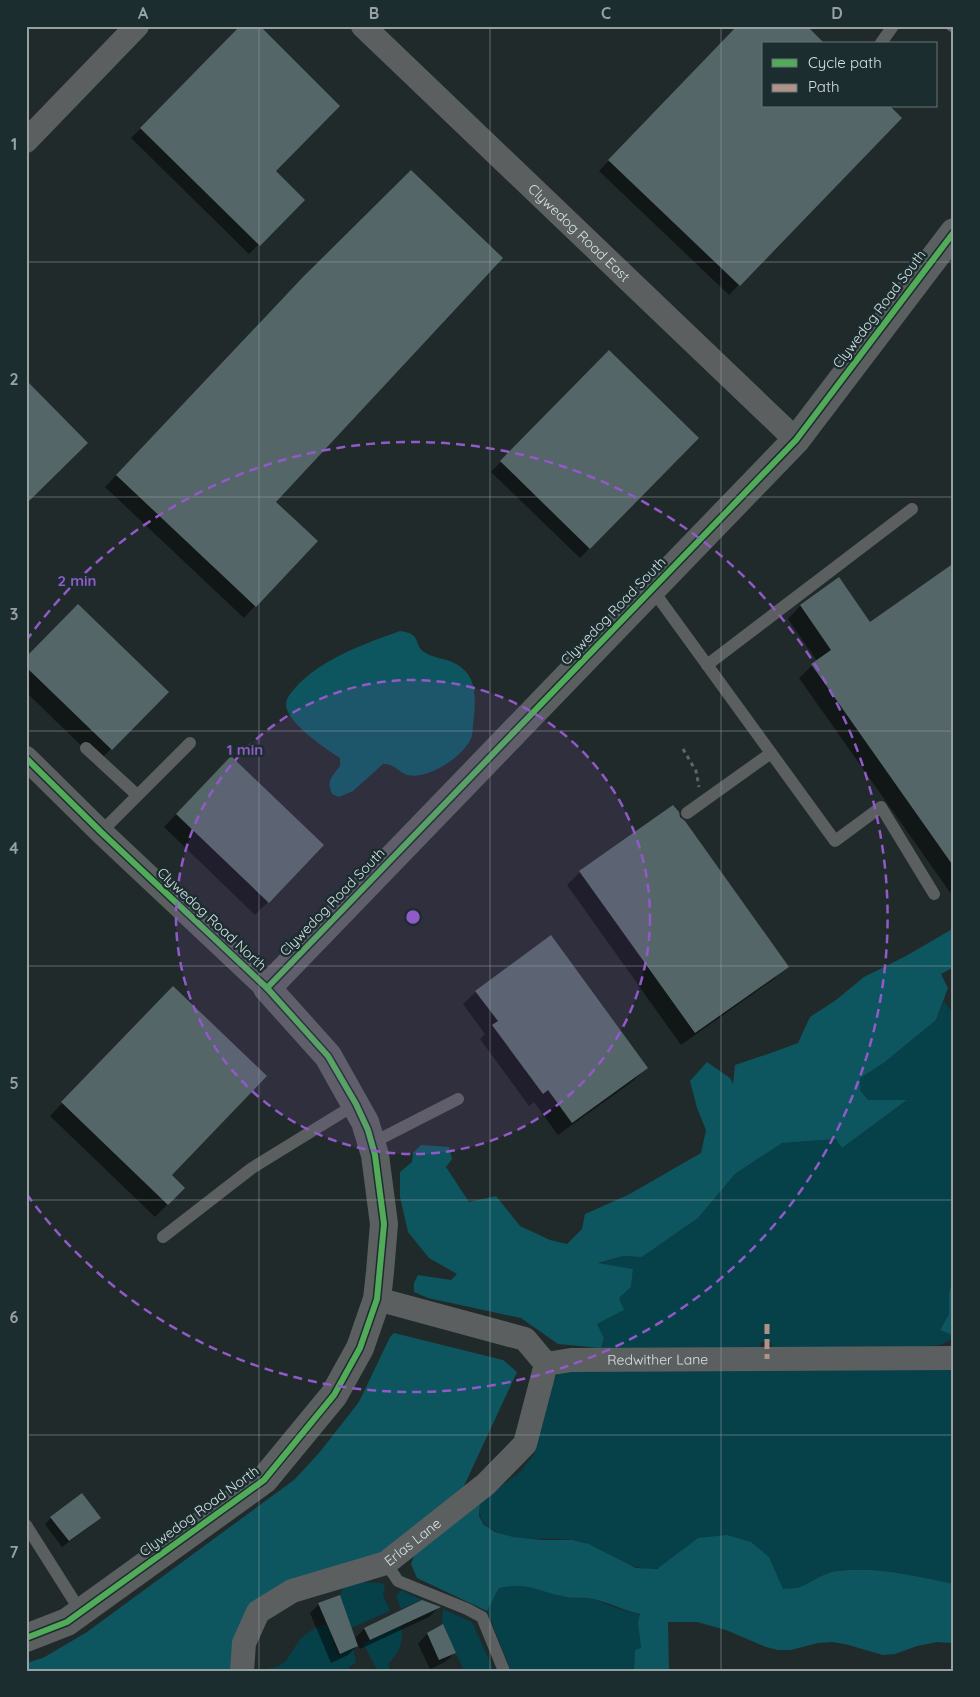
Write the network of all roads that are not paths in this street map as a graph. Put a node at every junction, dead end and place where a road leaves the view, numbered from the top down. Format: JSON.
{"nodes":[{"id":1,"x":137,"y":26,"type":"edge"},
{"id":2,"x":363,"y":26,"type":"edge"},
{"id":3,"x":892,"y":26,"type":"edge"},
{"id":4,"x":882,"y":42,"type":"edge"},
{"id":5,"x":26,"y":141,"type":"edge"},
{"id":6,"x":954,"y":232,"type":"edge"},
{"id":7,"x":796,"y":440,"type":"junction"},
{"id":8,"x":912,"y":509,"type":"dead end"},
{"id":9,"x":652,"y":589,"type":"junction"},
{"id":10,"x":707,"y":665,"type":"junction"},
{"id":11,"x":190,"y":743,"type":"dead end"},
{"id":12,"x":86,"y":748,"type":"dead end"},
{"id":13,"x":771,"y":753,"type":"junction"},
{"id":14,"x":26,"y":758,"type":"edge"},
{"id":15,"x":137,"y":795,"type":"junction"},
{"id":16,"x":687,"y":814,"type":"dead end"},
{"id":17,"x":101,"y":832,"type":"junction"},
{"id":18,"x":934,"y":894,"type":"dead end"},
{"id":19,"x":267,"y":988,"type":"junction"},
{"id":20,"x":458,"y":1099,"type":"dead end"},
{"id":21,"x":356,"y":1104,"type":"junction"},
{"id":22,"x":372,"y":1143,"type":"junction"},
{"id":23,"x":163,"y":1237,"type":"dead end"},
{"id":24,"x":377,"y":1298,"type":"junction"},
{"id":25,"x":954,"y":1358,"type":"edge"},
{"id":26,"x":546,"y":1364,"type":"junction"},
{"id":27,"x":26,"y":1525,"type":"edge"},
{"id":28,"x":386,"y":1563,"type":"junction"},
{"id":29,"x":81,"y":1612,"type":"junction"},
{"id":30,"x":26,"y":1638,"type":"edge"},
{"id":31,"x":242,"y":1671,"type":"edge"},
{"id":32,"x":504,"y":1671,"type":"edge"}],
"edges":[{"from":1,"to":5,"type":"street"},
{"from":2,"to":7,"type":"street","name":"Clywedog Road East"},
{"from":3,"to":4,"type":"lane"},
{"from":6,"to":7,"type":"street","name":"Clywedog Road South"},
{"from":7,"to":9,"type":"street","name":"Clywedog Road South"},
{"from":8,"to":10,"type":"lane"},
{"from":9,"to":10,"type":"lane"},
{"from":9,"to":19,"type":"street","name":"Clywedog Road South"},
{"from":10,"to":13,"type":"lane"},
{"from":11,"to":15,"type":"lane"},
{"from":12,"to":15,"type":"lane"},
{"from":13,"to":16,"type":"lane"},
{"from":13,"to":18,"type":"lane"},
{"from":14,"to":17,"type":"street","name":"Clywedog Road North"},
{"from":15,"to":17,"type":"lane"},
{"from":17,"to":19,"type":"street","name":"Clywedog Road North"},
{"from":19,"to":21,"type":"street","name":"Clywedog Road North"},
{"from":20,"to":22,"type":"lane"},
{"from":21,"to":22,"type":"street","name":"Clywedog Road North"},
{"from":21,"to":23,"type":"lane"},
{"from":22,"to":24,"type":"street","name":"Clywedog Road North"},
{"from":24,"to":26,"type":"street"},
{"from":24,"to":29,"type":"street","name":"Clywedog Road North"},
{"from":25,"to":26,"type":"street","name":"Redwither Lane"},
{"from":26,"to":28,"type":"street","name":"Erlas Lane"},
{"from":27,"to":29,"type":"lane"},
{"from":28,"to":31,"type":"street","name":"Erlas Lane"},
{"from":28,"to":32,"type":"lane"},
{"from":29,"to":30,"type":"street","name":"Clywedog Road North"}]}
